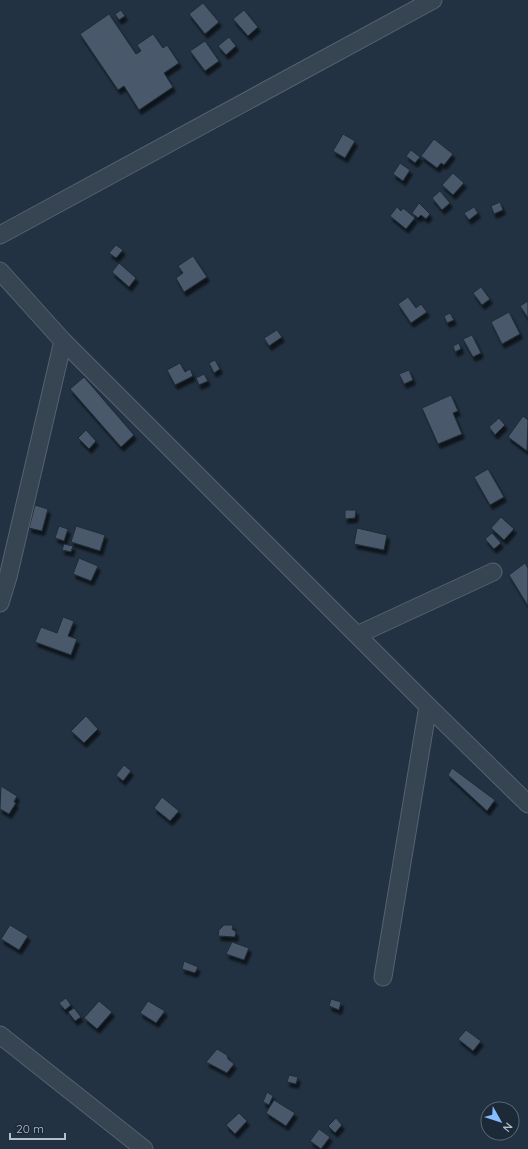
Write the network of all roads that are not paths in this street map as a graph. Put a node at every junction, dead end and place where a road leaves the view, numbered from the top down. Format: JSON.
{"nodes":[{"id":1,"x":433,"y":0,"type":"edge"},
{"id":2,"x":0,"y":235,"type":"edge"},
{"id":3,"x":0,"y":272,"type":"edge"},
{"id":4,"x":63,"y":341,"type":"junction"},
{"id":5,"x":493,"y":572,"type":"dead end"},
{"id":6,"x":0,"y":602,"type":"edge"},
{"id":7,"x":357,"y":635,"type":"junction"},
{"id":8,"x":428,"y":706,"type":"junction"},
{"id":9,"x":528,"y":804,"type":"edge"},
{"id":10,"x":383,"y":977,"type":"dead end"},
{"id":11,"x":0,"y":1035,"type":"edge"},
{"id":12,"x":144,"y":1149,"type":"edge"}],
"edges":[{"from":1,"to":2,"type":"street"},
{"from":3,"to":4,"type":"street"},
{"from":4,"to":6,"type":"street"},
{"from":4,"to":7,"type":"street"},
{"from":5,"to":7,"type":"street"},
{"from":7,"to":8,"type":"street"},
{"from":8,"to":9,"type":"street"},
{"from":8,"to":10,"type":"street"},
{"from":11,"to":12,"type":"street"}]}
